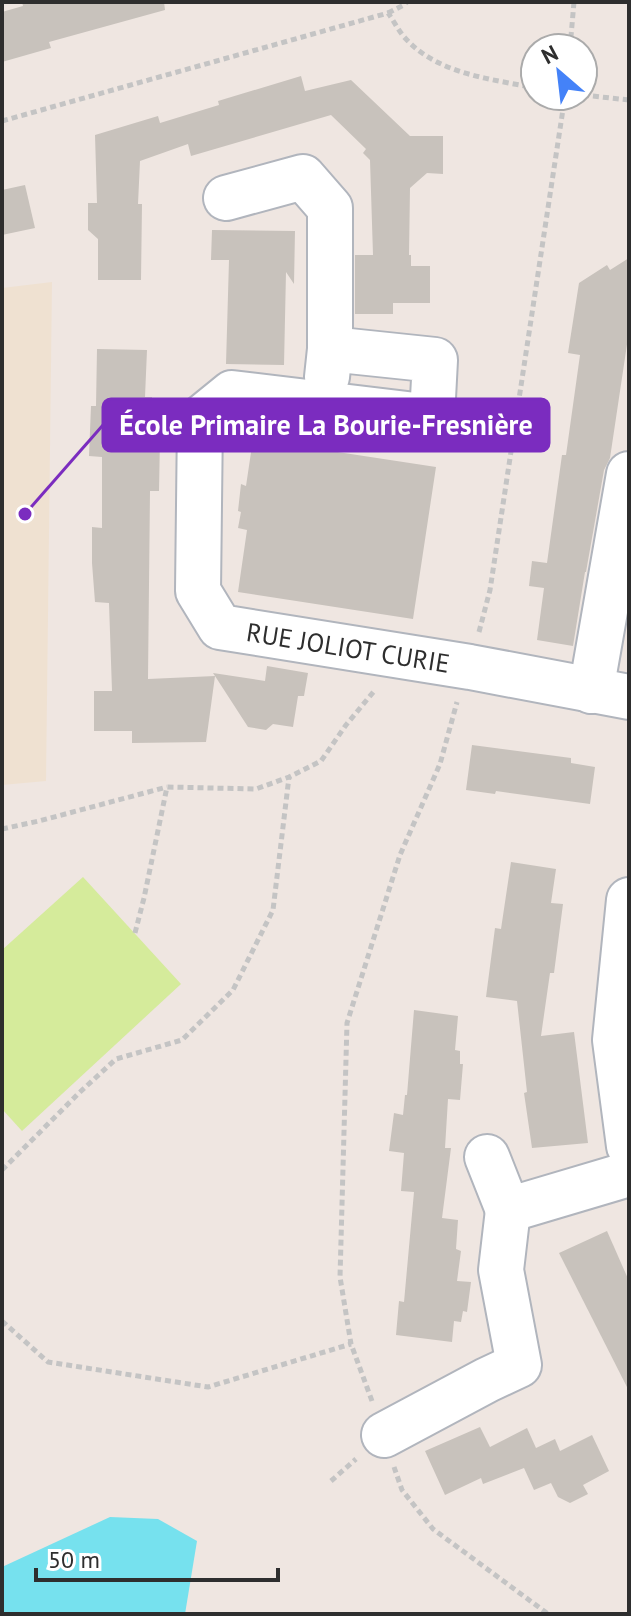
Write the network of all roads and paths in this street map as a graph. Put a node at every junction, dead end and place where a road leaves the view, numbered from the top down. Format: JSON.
{"nodes":[{"id":1,"x":574,"y":2,"type":"edge"},
{"id":2,"x":405,"y":3,"type":"edge"},
{"id":3,"x":388,"y":13,"type":"junction"},
{"id":4,"x":571,"y":32,"type":"edge"},
{"id":5,"x":519,"y":85,"type":"edge"},
{"id":6,"x":599,"y":97,"type":"edge"},
{"id":7,"x":629,"y":100,"type":"edge"},
{"id":8,"x":563,"y":112,"type":"edge"},
{"id":9,"x":2,"y":121,"type":"edge"},
{"id":10,"x":226,"y":198,"type":"dead end"},
{"id":11,"x":330,"y":349,"type":"junction"},
{"id":12,"x":324,"y":403,"type":"junction"},
{"id":13,"x":627,"y":496,"type":"edge"},
{"id":14,"x":470,"y":667,"type":"junction"},
{"id":15,"x":381,"y":687,"type":"dead end"},
{"id":16,"x":610,"y":694,"type":"edge"},
{"id":17,"x":289,"y":777,"type":"junction"},
{"id":18,"x":167,"y":787,"type":"junction"},
{"id":19,"x":2,"y":829,"type":"edge"},
{"id":20,"x":629,"y":900,"type":"edge"},
{"id":21,"x":135,"y":933,"type":"dead end"},
{"id":22,"x":629,"y":1146,"type":"edge"},
{"id":23,"x":487,"y":1157,"type":"dead end"},
{"id":24,"x":2,"y":1170,"type":"edge"},
{"id":25,"x":629,"y":1174,"type":"edge"},
{"id":26,"x":508,"y":1210,"type":"junction"},
{"id":27,"x":2,"y":1321,"type":"edge"},
{"id":28,"x":351,"y":1344,"type":"junction"},
{"id":29,"x":384,"y":1435,"type":"junction"},
{"id":30,"x":548,"y":1614,"type":"edge"}],
"edges":[{"from":1,"to":4,"type":"path"},
{"from":2,"to":3,"type":"path"},
{"from":3,"to":5,"type":"path"},
{"from":3,"to":9,"type":"path"},
{"from":6,"to":7,"type":"path"},
{"from":8,"to":14,"type":"path"},
{"from":10,"to":11,"type":"street"},
{"from":11,"to":12,"type":"street"},
{"from":11,"to":12,"type":"street","name":"RUE JOLIOT CURIE"},
{"from":12,"to":14,"type":"street","name":"RUE JOLIOT CURIE"},
{"from":13,"to":16,"type":"street"},
{"from":14,"to":16,"type":"street","name":"RUE JOLIOT CURIE"},
{"from":14,"to":28,"type":"path"},
{"from":15,"to":17,"type":"path"},
{"from":17,"to":18,"type":"path"},
{"from":17,"to":24,"type":"path"},
{"from":18,"to":19,"type":"path"},
{"from":18,"to":21,"type":"path"},
{"from":20,"to":22,"type":"street"},
{"from":23,"to":26,"type":"street"},
{"from":25,"to":26,"type":"street"},
{"from":26,"to":29,"type":"street"},
{"from":27,"to":28,"type":"path"},
{"from":28,"to":29,"type":"path"},
{"from":29,"to":30,"type":"path"}]}
